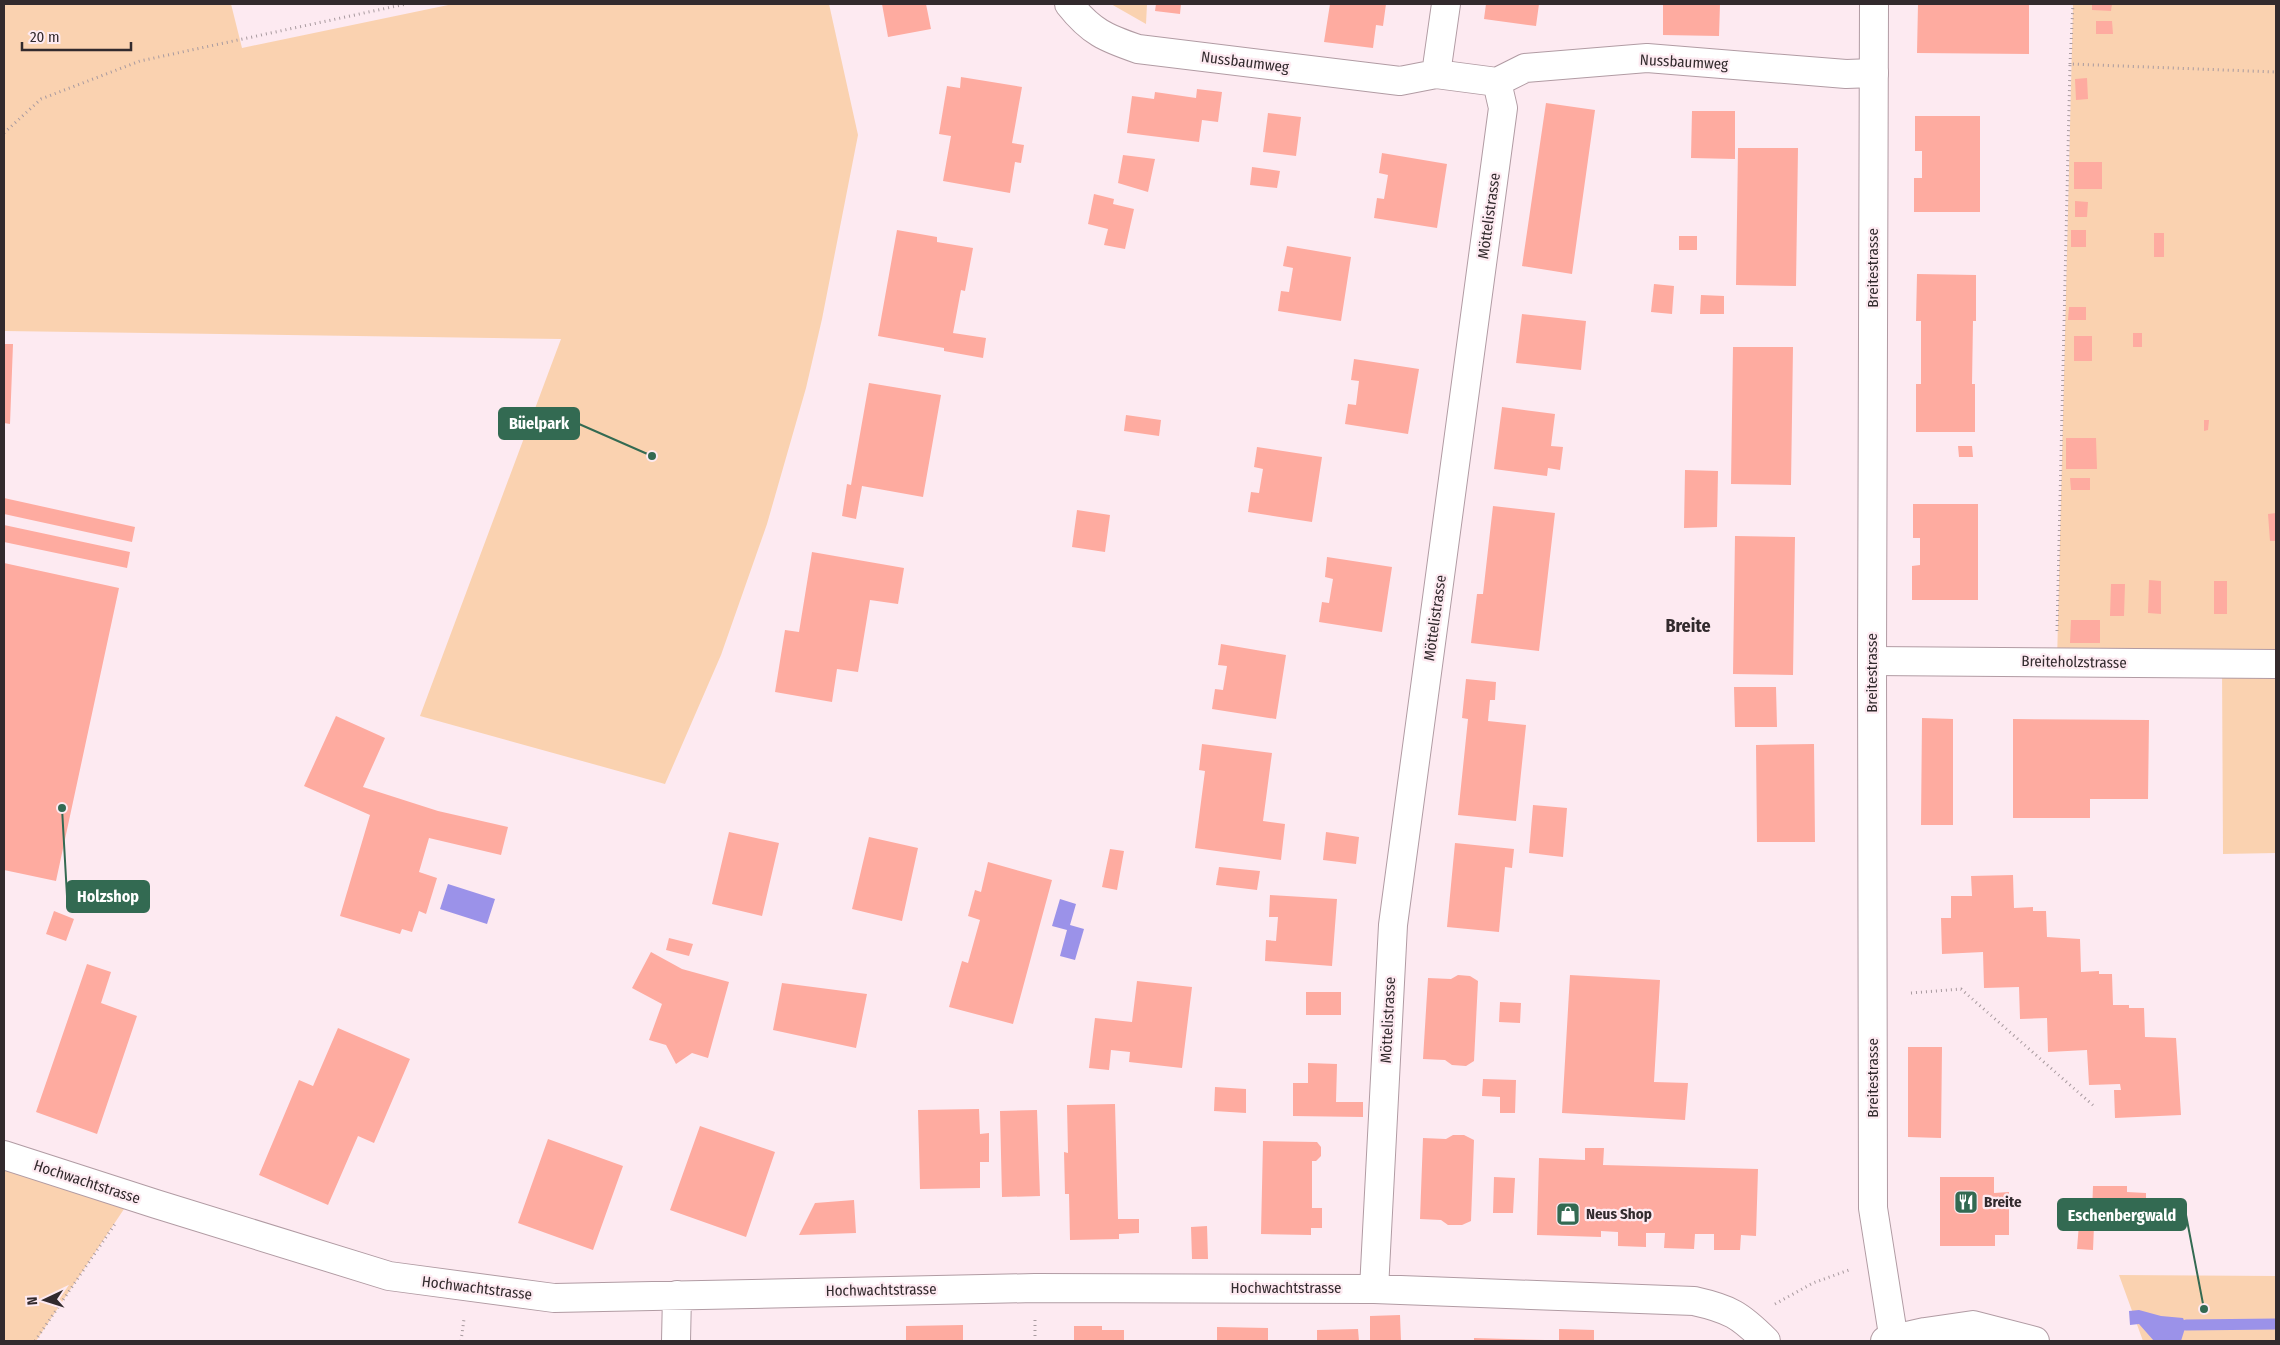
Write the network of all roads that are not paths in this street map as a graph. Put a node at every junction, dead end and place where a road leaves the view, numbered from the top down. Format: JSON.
{"nodes":[{"id":1,"x":1069,"y":4,"type":"edge"},
{"id":2,"x":1446,"y":4,"type":"edge"},
{"id":3,"x":1874,"y":4,"type":"edge"},
{"id":4,"x":1874,"y":73,"type":"junction"},
{"id":5,"x":1436,"y":74,"type":"junction"},
{"id":6,"x":1498,"y":82,"type":"junction"},
{"id":7,"x":1872,"y":661,"type":"junction"},
{"id":8,"x":2276,"y":664,"type":"edge"},
{"id":9,"x":4,"y":1155,"type":"edge"},
{"id":10,"x":1374,"y":1289,"type":"junction"},
{"id":11,"x":677,"y":1295,"type":"junction"},
{"id":12,"x":1891,"y":1340,"type":"edge"},
{"id":13,"x":676,"y":1341,"type":"edge"},
{"id":14,"x":1766,"y":1341,"type":"edge"},
{"id":15,"x":2035,"y":1341,"type":"edge"}],
"edges":[{"from":1,"to":5,"type":"street","name":"Nussbaumweg"},
{"from":2,"to":5,"type":"street"},
{"from":3,"to":4,"type":"street","name":"Breitestrasse"},
{"from":4,"to":6,"type":"street","name":"Nussbaumweg"},
{"from":4,"to":7,"type":"street","name":"Breitestrasse"},
{"from":5,"to":6,"type":"street"},
{"from":6,"to":10,"type":"street","name":"Möttelistrasse"},
{"from":7,"to":8,"type":"street","name":"Breiteholzstrasse"},
{"from":7,"to":12,"type":"street","name":"Breitestrasse"},
{"from":9,"to":11,"type":"street","name":"Hochwachtstrasse"},
{"from":10,"to":11,"type":"street","name":"Hochwachtstrasse"},
{"from":10,"to":14,"type":"street","name":"Hochwachtstrasse"},
{"from":11,"to":13,"type":"street"},
{"from":12,"to":15,"type":"street"}]}
